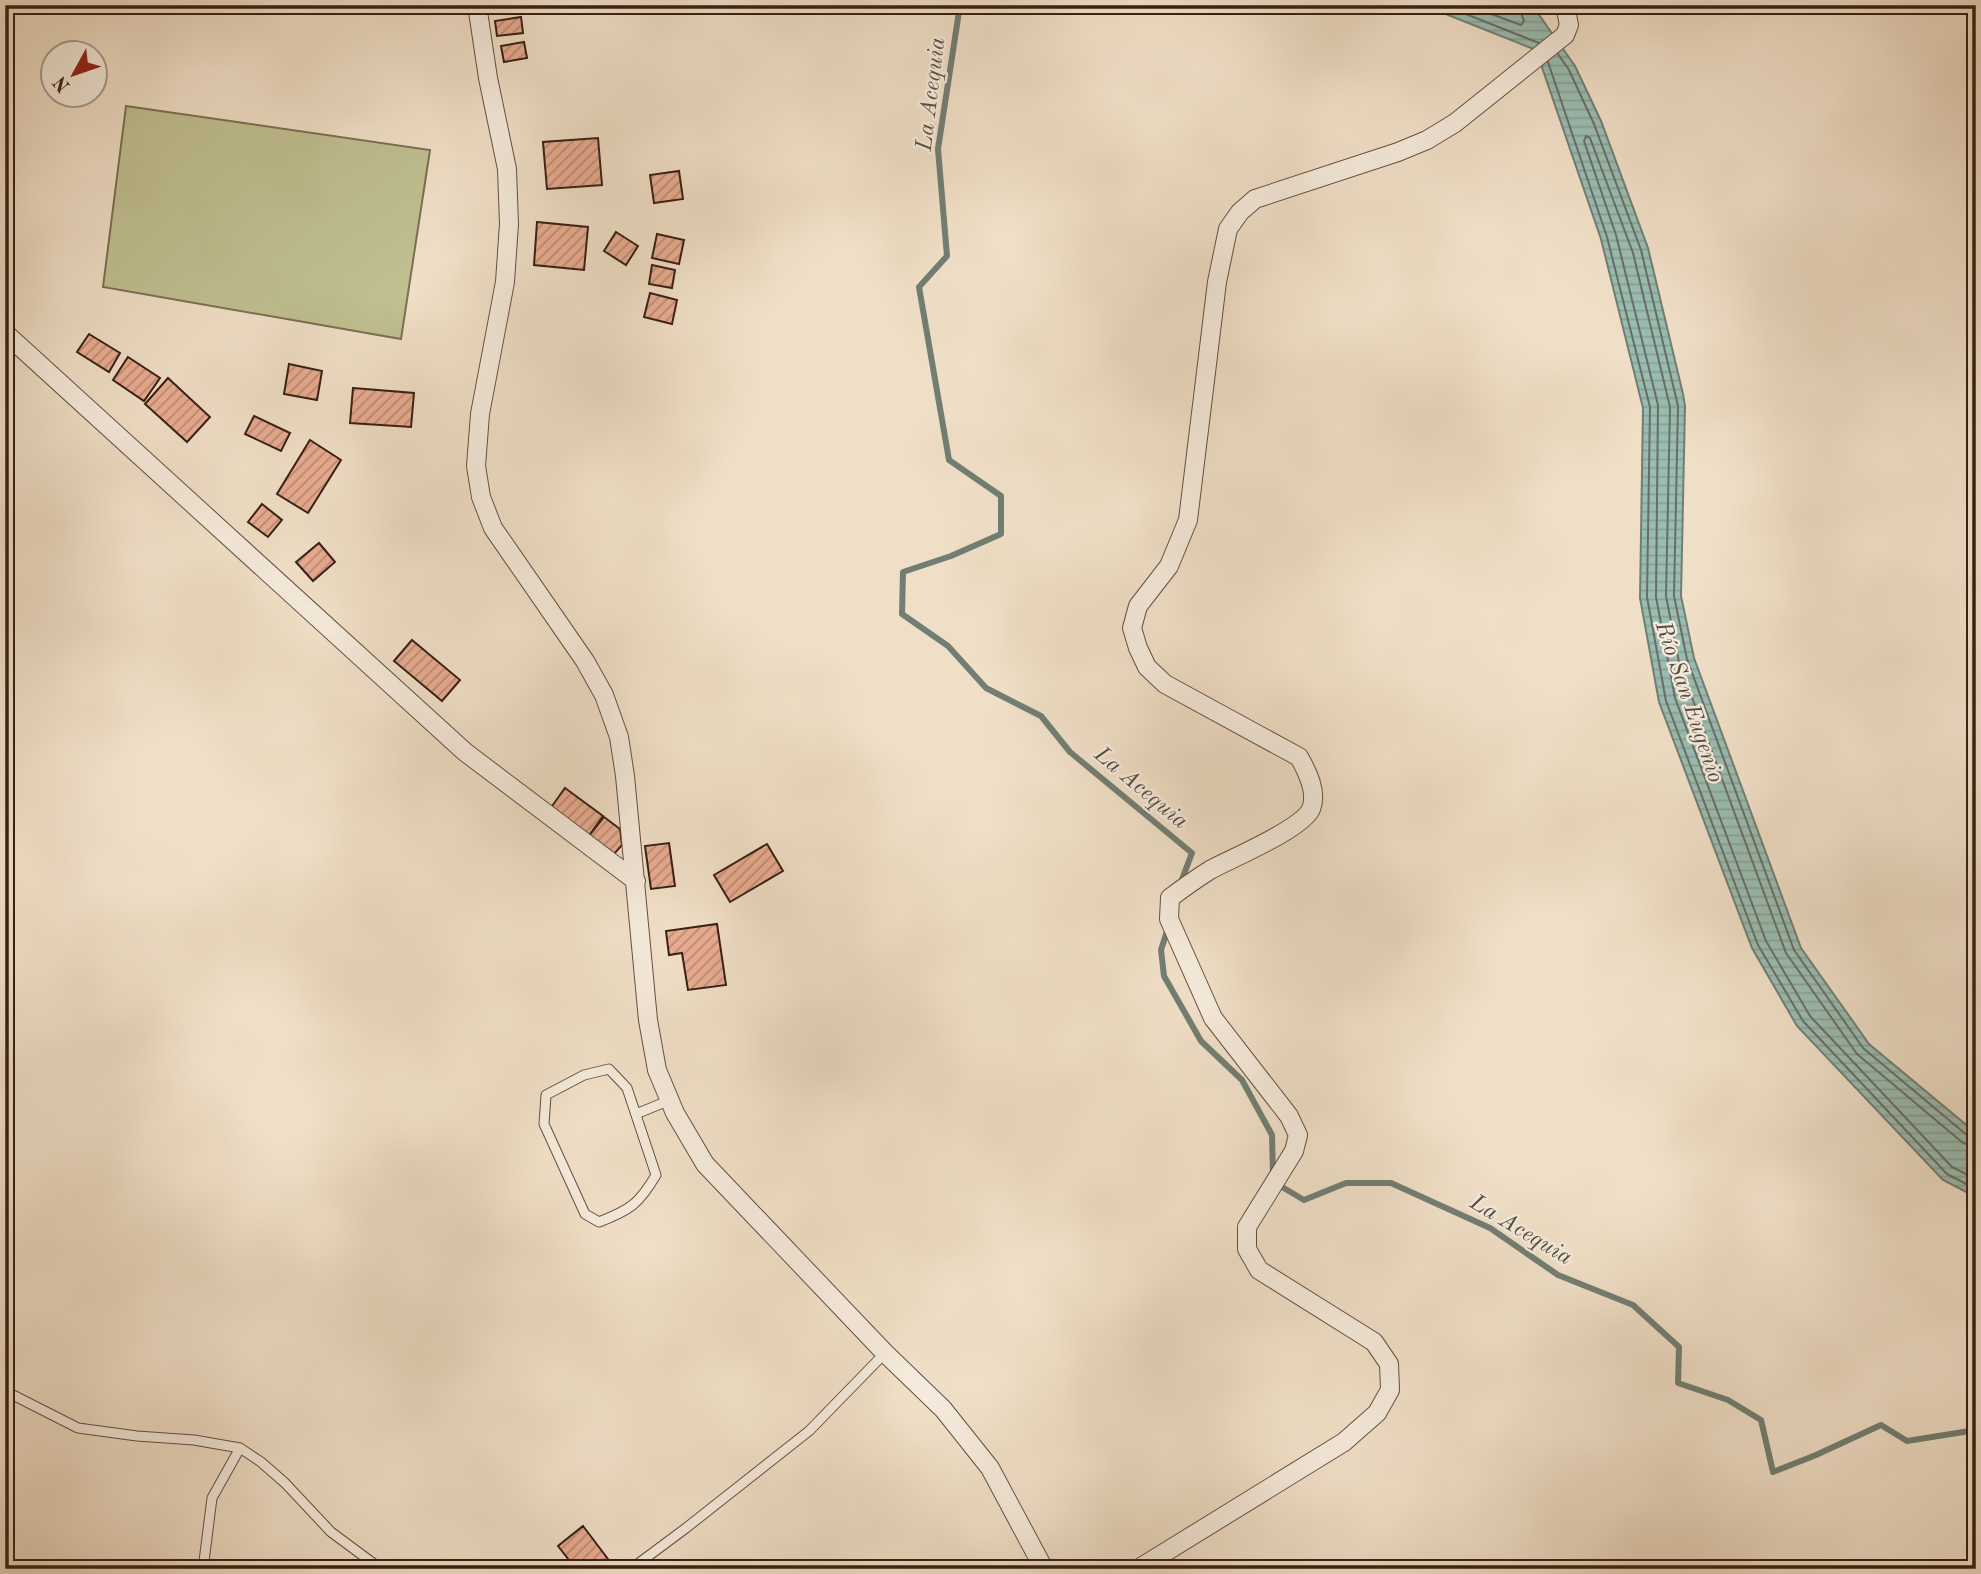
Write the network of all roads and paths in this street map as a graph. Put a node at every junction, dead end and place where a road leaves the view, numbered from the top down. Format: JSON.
{"nodes":[{"id":1,"x":477,"y":5,"type":"edge"},
{"id":2,"x":1564,"y":5,"type":"edge"},
{"id":3,"x":5,"y":332,"type":"edge"},
{"id":4,"x":636,"y":881,"type":"junction"},
{"id":5,"x":670,"y":1100,"type":"junction"},
{"id":6,"x":636,"y":1114,"type":"junction"},
{"id":7,"x":885,"y":1353,"type":"junction"},
{"id":8,"x":5,"y":1391,"type":"edge"},
{"id":9,"x":240,"y":1448,"type":"junction"},
{"id":10,"x":203,"y":1569,"type":"edge"},
{"id":11,"x":381,"y":1569,"type":"edge"},
{"id":12,"x":631,"y":1569,"type":"edge"},
{"id":13,"x":1044,"y":1569,"type":"edge"},
{"id":14,"x":1138,"y":1569,"type":"edge"}],
"edges":[{"from":1,"to":4,"type":"street"},
{"from":2,"to":14,"type":"street"},
{"from":3,"to":4,"type":"street"},
{"from":4,"to":5,"type":"street"},
{"from":5,"to":6,"type":"lane"},
{"from":5,"to":7,"type":"street"},
{"from":6,"to":6,"type":"lane"},
{"from":7,"to":12,"type":"lane"},
{"from":7,"to":13,"type":"street"},
{"from":8,"to":9,"type":"lane"},
{"from":9,"to":10,"type":"lane"},
{"from":9,"to":11,"type":"lane"}]}
